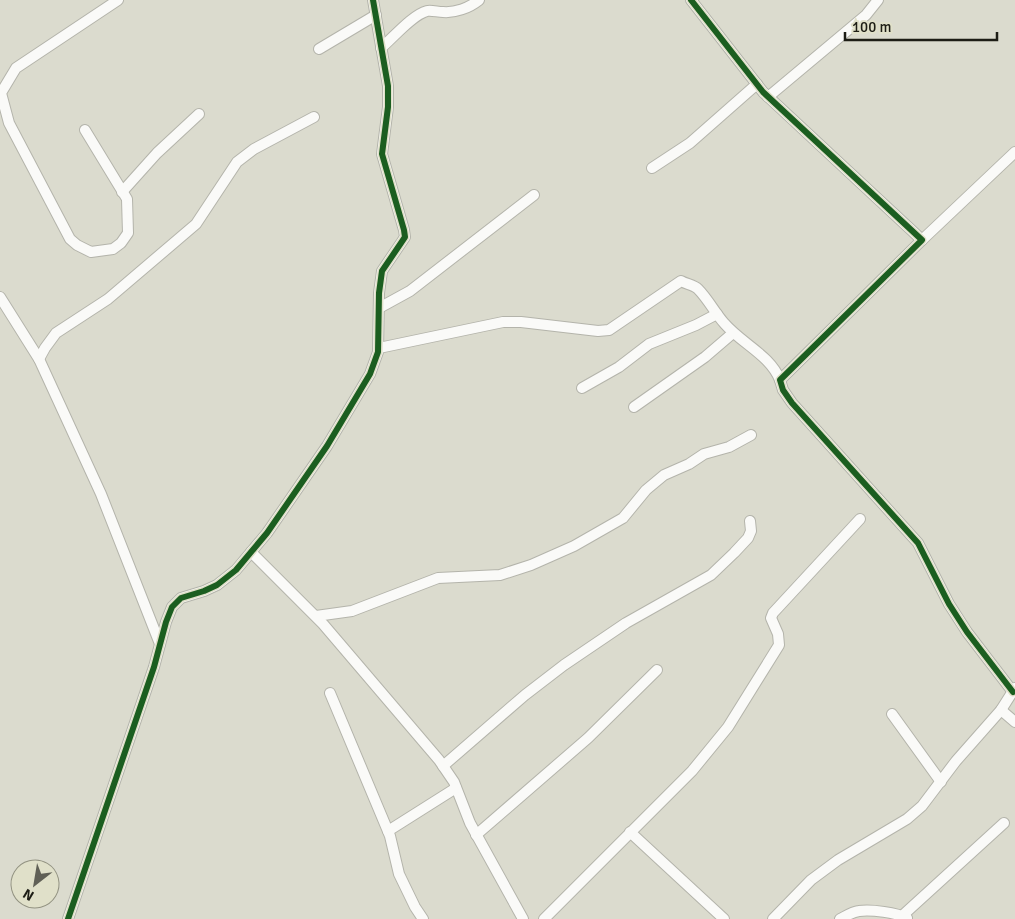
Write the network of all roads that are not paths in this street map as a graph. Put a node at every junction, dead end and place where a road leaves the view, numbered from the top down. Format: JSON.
{"nodes":[{"id":1,"x":118,"y":0,"type":"edge"},
{"id":2,"x":373,"y":0,"type":"edge"},
{"id":3,"x":479,"y":0,"type":"edge"},
{"id":4,"x":691,"y":0,"type":"edge"},
{"id":5,"x":878,"y":0,"type":"edge"},
{"id":6,"x":376,"y":15,"type":"junction"},
{"id":7,"x":381,"y":48,"type":"junction"},
{"id":8,"x":319,"y":49,"type":"dead end"},
{"id":9,"x":757,"y":84,"type":"junction"},
{"id":10,"x":768,"y":97,"type":"junction"},
{"id":11,"x":199,"y":114,"type":"dead end"},
{"id":12,"x":314,"y":117,"type":"dead end"},
{"id":13,"x":85,"y":130,"type":"dead end"},
{"id":14,"x":1015,"y":152,"type":"edge"},
{"id":15,"x":652,"y":168,"type":"dead end"},
{"id":16,"x":122,"y":192,"type":"junction"},
{"id":17,"x":534,"y":195,"type":"dead end"},
{"id":18,"x":922,"y":240,"type":"junction"},
{"id":19,"x":0,"y":297,"type":"edge"},
{"id":20,"x":379,"y":308,"type":"junction"},
{"id":21,"x":717,"y":314,"type":"junction"},
{"id":22,"x":733,"y":333,"type":"junction"},
{"id":23,"x":378,"y":348,"type":"junction"},
{"id":24,"x":39,"y":359,"type":"junction"},
{"id":25,"x":780,"y":380,"type":"junction"},
{"id":26,"x":582,"y":388,"type":"dead end"},
{"id":27,"x":634,"y":406,"type":"dead end"},
{"id":28,"x":751,"y":435,"type":"dead end"},
{"id":29,"x":860,"y":518,"type":"dead end"},
{"id":30,"x":750,"y":521,"type":"dead end"},
{"id":31,"x":251,"y":552,"type":"junction"},
{"id":32,"x":316,"y":616,"type":"junction"},
{"id":33,"x":160,"y":644,"type":"junction"},
{"id":34,"x":657,"y":670,"type":"dead end"},
{"id":35,"x":1014,"y":690,"type":"edge"},
{"id":36,"x":330,"y":693,"type":"dead end"},
{"id":37,"x":1001,"y":710,"type":"junction"},
{"id":38,"x":892,"y":714,"type":"dead end"},
{"id":39,"x":1015,"y":722,"type":"edge"},
{"id":40,"x":444,"y":766,"type":"junction"},
{"id":41,"x":940,"y":782,"type":"junction"},
{"id":42,"x":456,"y":788,"type":"junction"},
{"id":43,"x":1004,"y":823,"type":"dead end"},
{"id":44,"x":388,"y":831,"type":"junction"},
{"id":45,"x":630,"y":832,"type":"junction"},
{"id":46,"x":476,"y":834,"type":"junction"},
{"id":47,"x":905,"y":917,"type":"edge"},
{"id":48,"x":68,"y":919,"type":"edge"},
{"id":49,"x":423,"y":919,"type":"edge"},
{"id":50,"x":523,"y":919,"type":"edge"},
{"id":51,"x":544,"y":919,"type":"edge"},
{"id":52,"x":724,"y":919,"type":"edge"},
{"id":53,"x":773,"y":919,"type":"edge"},
{"id":54,"x":840,"y":919,"type":"edge"}],
"edges":[{"from":1,"to":16,"type":"street"},
{"from":2,"to":6,"type":"street"},
{"from":3,"to":7,"type":"street"},
{"from":4,"to":9,"type":"street"},
{"from":5,"to":10,"type":"street"},
{"from":6,"to":7,"type":"street"},
{"from":6,"to":8,"type":"street"},
{"from":7,"to":20,"type":"street"},
{"from":9,"to":10,"type":"street"},
{"from":9,"to":15,"type":"street"},
{"from":10,"to":18,"type":"street"},
{"from":11,"to":16,"type":"street"},
{"from":12,"to":24,"type":"street"},
{"from":13,"to":16,"type":"street"},
{"from":14,"to":18,"type":"street"},
{"from":17,"to":20,"type":"street"},
{"from":18,"to":25,"type":"street"},
{"from":19,"to":24,"type":"street"},
{"from":20,"to":23,"type":"street"},
{"from":21,"to":22,"type":"street"},
{"from":21,"to":23,"type":"street"},
{"from":21,"to":26,"type":"street"},
{"from":22,"to":25,"type":"street"},
{"from":22,"to":27,"type":"street"},
{"from":23,"to":31,"type":"street"},
{"from":24,"to":33,"type":"street"},
{"from":25,"to":35,"type":"street"},
{"from":28,"to":32,"type":"street"},
{"from":29,"to":45,"type":"street"},
{"from":30,"to":40,"type":"street"},
{"from":31,"to":32,"type":"street"},
{"from":31,"to":33,"type":"street"},
{"from":32,"to":40,"type":"street"},
{"from":33,"to":48,"type":"street"},
{"from":34,"to":46,"type":"street"},
{"from":35,"to":37,"type":"street"},
{"from":36,"to":44,"type":"street"},
{"from":37,"to":39,"type":"street"},
{"from":37,"to":41,"type":"street"},
{"from":38,"to":41,"type":"street"},
{"from":40,"to":42,"type":"street"},
{"from":41,"to":53,"type":"street"},
{"from":42,"to":44,"type":"street"},
{"from":42,"to":46,"type":"street"},
{"from":43,"to":47,"type":"street"},
{"from":44,"to":49,"type":"street"},
{"from":45,"to":51,"type":"street"},
{"from":45,"to":52,"type":"street"},
{"from":46,"to":50,"type":"street"},
{"from":47,"to":54,"type":"street"}]}
